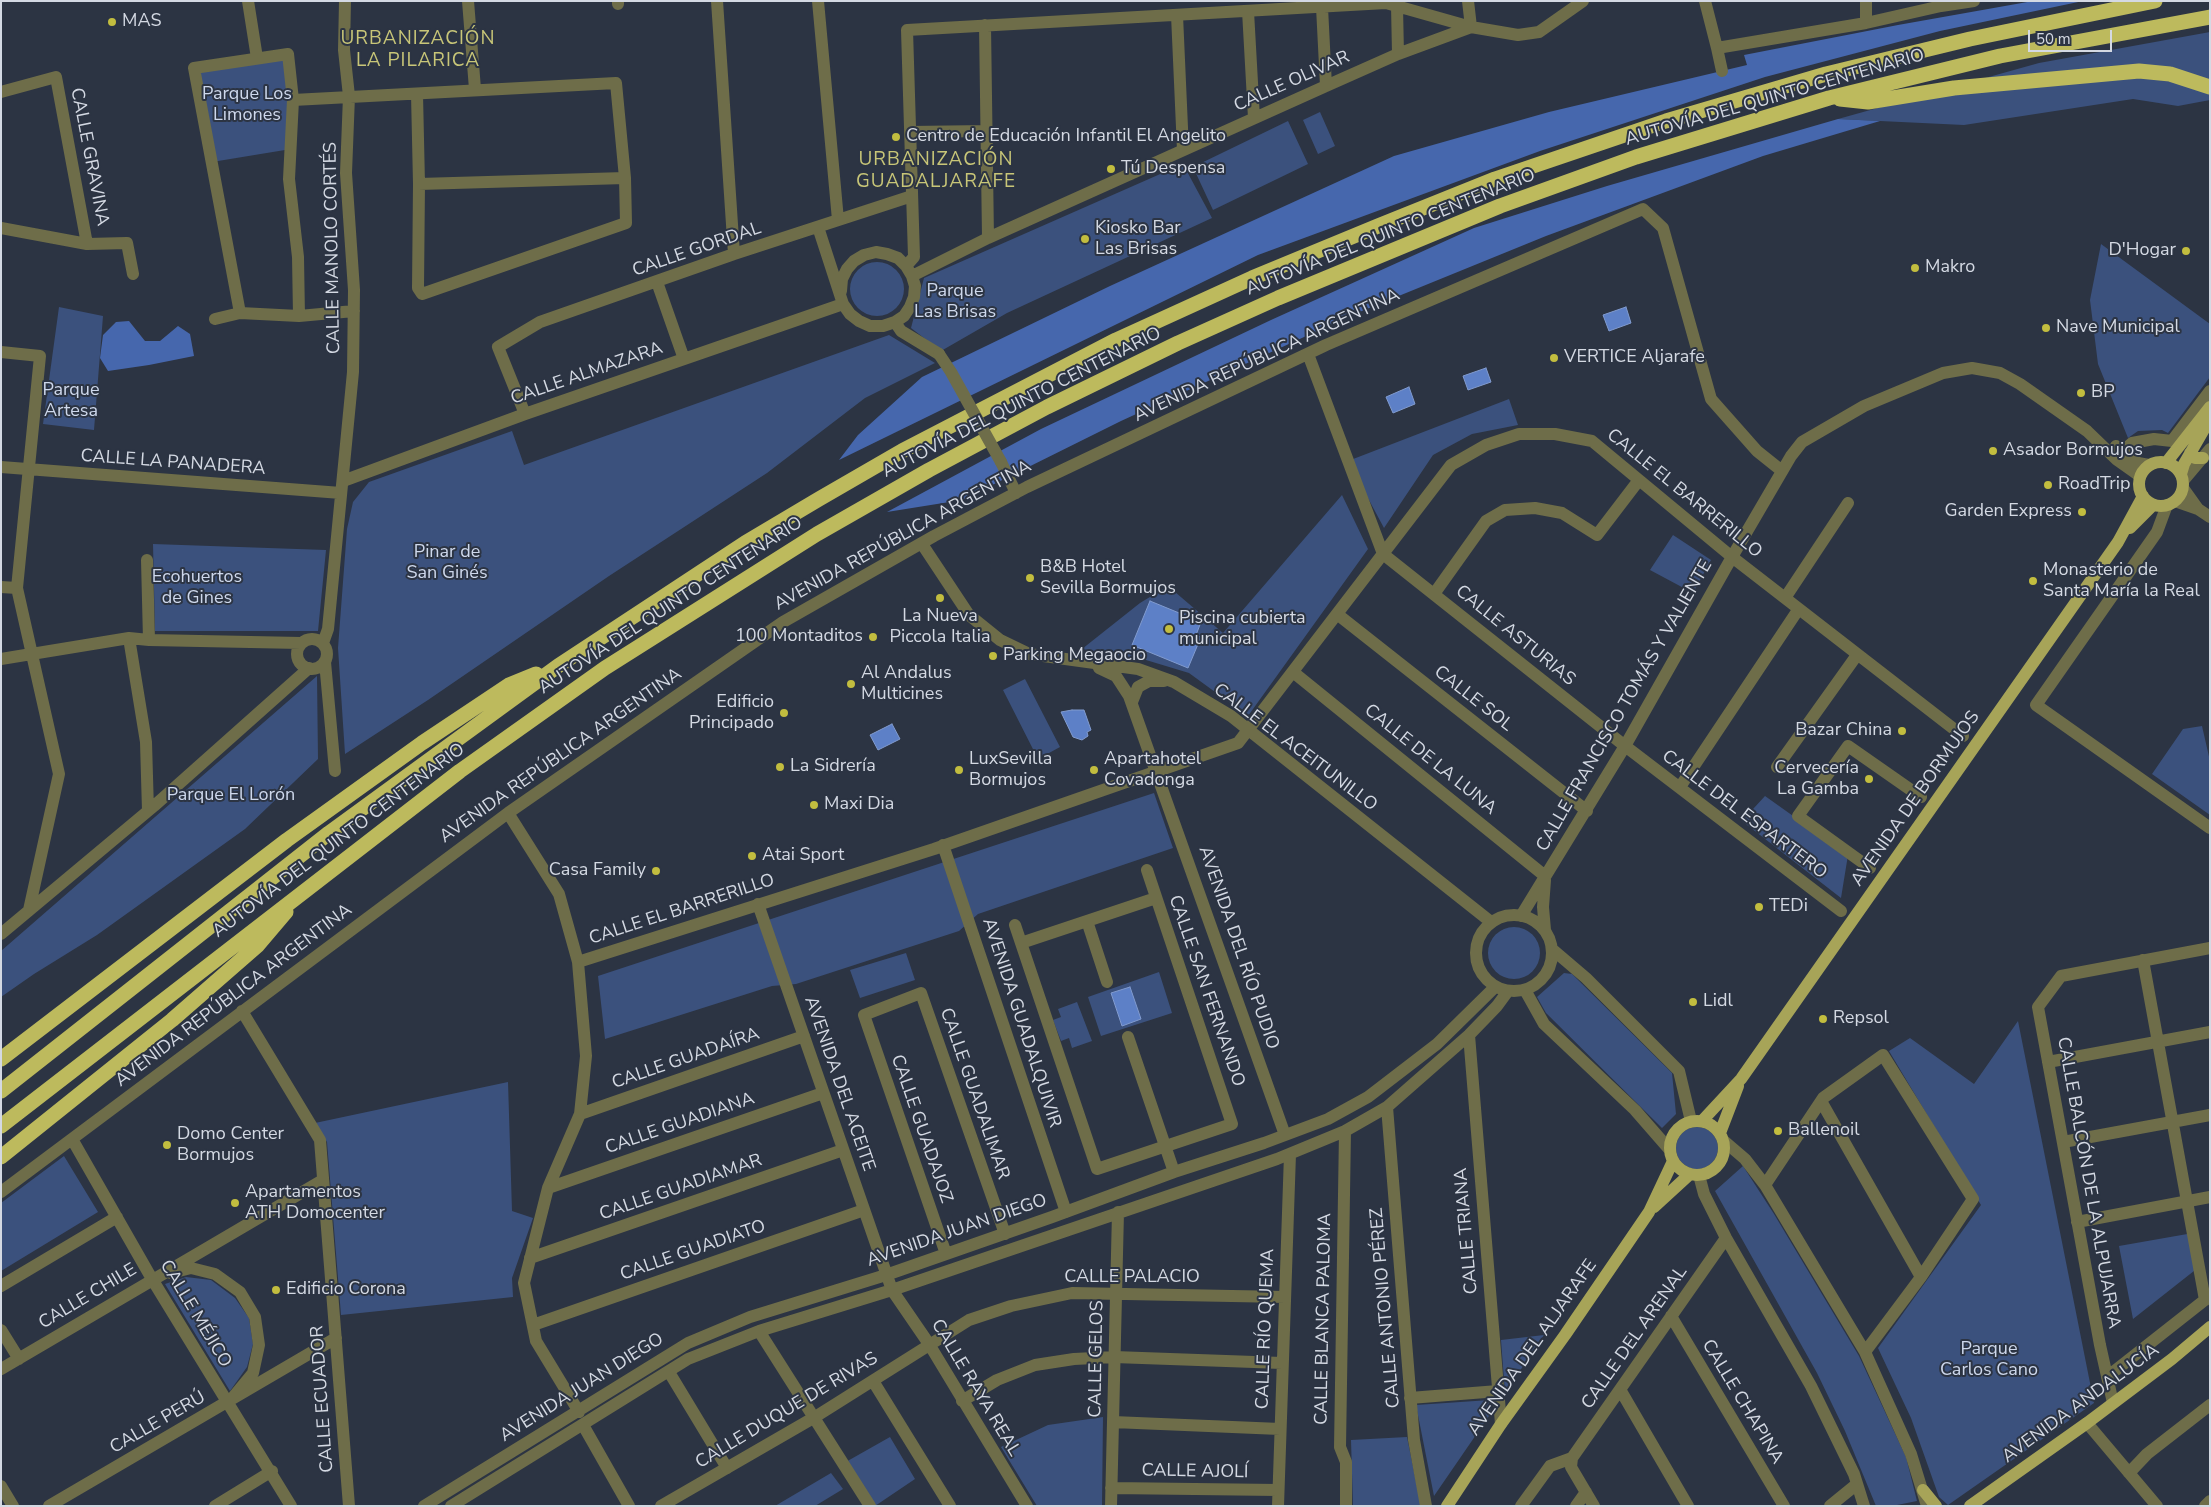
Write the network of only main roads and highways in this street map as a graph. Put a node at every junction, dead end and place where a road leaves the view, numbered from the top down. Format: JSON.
{"nodes":[{"id":1,"x":2155,"y":1,"type":"edge"},
{"id":2,"x":2210,"y":17,"type":"edge"},
{"id":3,"x":2210,"y":87,"type":"edge"},
{"id":4,"x":1829,"y":98,"type":"junction"},
{"id":5,"x":2210,"y":407,"type":"edge"},
{"id":6,"x":2210,"y":419,"type":"edge"},
{"id":7,"x":2190,"y":453,"type":"junction"},
{"id":8,"x":2206,"y":454,"type":"edge"},
{"id":9,"x":2166,"y":462,"type":"junction"},
{"id":10,"x":2182,"y":481,"type":"junction"},
{"id":11,"x":2142,"y":496,"type":"junction"},
{"id":12,"x":2153,"y":505,"type":"junction"},
{"id":13,"x":2120,"y":539,"type":"junction"},
{"id":14,"x":558,"y":666,"type":"junction"},
{"id":15,"x":305,"y":890,"type":"junction"},
{"id":16,"x":1,"y":1058,"type":"edge"},
{"id":17,"x":1741,"y":1079,"type":"junction"},
{"id":18,"x":1,"y":1091,"type":"edge"},
{"id":19,"x":1696,"y":1121,"type":"junction"},
{"id":20,"x":1,"y":1126,"type":"edge"},
{"id":21,"x":1722,"y":1137,"type":"junction"},
{"id":22,"x":1671,"y":1155,"type":"junction"},
{"id":23,"x":1,"y":1157,"type":"edge"},
{"id":24,"x":1694,"y":1175,"type":"junction"},
{"id":25,"x":1649,"y":1212,"type":"junction"},
{"id":26,"x":2210,"y":1328,"type":"edge"},
{"id":27,"x":1923,"y":1490,"type":"road end"},
{"id":28,"x":1447,"y":1506,"type":"edge"},
{"id":29,"x":1936,"y":1506,"type":"edge"},
{"id":30,"x":1970,"y":1506,"type":"edge"}],
"edges":[{"from":1,"to":14,"type":"highway","name":"AUTOVÍA DEL QUINTO CENTENARIO"},
{"from":2,"to":4,"type":"highway","name":"AUTOVÍA DEL QUINTO CENTENARIO"},
{"from":3,"to":4,"type":"highway"},
{"from":4,"to":15,"type":"highway","name":"AUTOVÍA DEL QUINTO CENTENARIO"},
{"from":5,"to":9,"type":"main road"},
{"from":6,"to":7,"type":"main road"},
{"from":7,"to":8,"type":"main road"},
{"from":7,"to":10,"type":"main road"},
{"from":9,"to":10,"type":"main road"},
{"from":9,"to":11,"type":"main road"},
{"from":10,"to":12,"type":"main road"},
{"from":11,"to":12,"type":"main road"},
{"from":11,"to":13,"type":"main road","name":"AVENIDA DE BORMUJOS"},
{"from":12,"to":13,"type":"main road","name":"AVENIDA DE BORMUJOS"},
{"from":13,"to":17,"type":"main road","name":"AVENIDA DE BORMUJOS"},
{"from":14,"to":16,"type":"highway"},
{"from":14,"to":18,"type":"highway","name":"AUTOVÍA DEL QUINTO CENTENARIO"},
{"from":15,"to":20,"type":"highway","name":"AUTOVÍA DEL QUINTO CENTENARIO"},
{"from":15,"to":23,"type":"highway"},
{"from":17,"to":19,"type":"main road","name":"AVENIDA DE BORMUJOS"},
{"from":17,"to":21,"type":"main road","name":"AVENIDA DE BORMUJOS"},
{"from":19,"to":21,"type":"main road"},
{"from":19,"to":22,"type":"main road"},
{"from":21,"to":24,"type":"main road"},
{"from":22,"to":24,"type":"main road"},
{"from":22,"to":25,"type":"main road","name":"AVENIDA DEL ALJARAFE"},
{"from":24,"to":25,"type":"main road","name":"AVENIDA DEL ALJARAFE"},
{"from":25,"to":28,"type":"main road","name":"AVENIDA DEL ALJARAFE"},
{"from":26,"to":30,"type":"main road","name":"AVENIDA ANDALUCÍA"},
{"from":27,"to":29,"type":"main road"}]}
